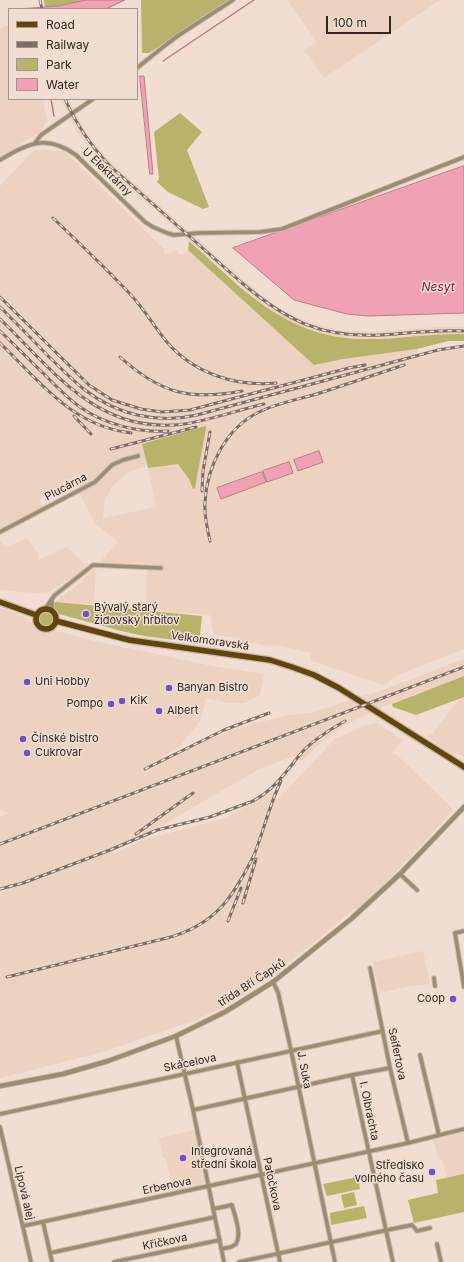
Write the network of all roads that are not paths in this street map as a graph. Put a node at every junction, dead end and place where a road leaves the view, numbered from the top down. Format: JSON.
{"nodes":[{"id":1,"x":234,"y":0,"type":"edge"},
{"id":2,"x":138,"y":67,"type":"edge"},
{"id":3,"x":92,"y":100,"type":"edge"},
{"id":4,"x":35,"y":143,"type":"junction"},
{"id":5,"x":464,"y":157,"type":"edge"},
{"id":6,"x":0,"y":160,"type":"edge"},
{"id":7,"x":138,"y":456,"type":"dead end"},
{"id":8,"x":0,"y":532,"type":"edge"},
{"id":9,"x":161,"y":568,"type":"dead end"},
{"id":10,"x":52,"y":599,"type":"junction"},
{"id":11,"x":0,"y":602,"type":"edge"},
{"id":12,"x":45,"y":609,"type":"junction"},
{"id":13,"x":52,"y":611,"type":"junction"},
{"id":14,"x":36,"y":615,"type":"junction"},
{"id":15,"x":56,"y":621,"type":"junction"},
{"id":16,"x":464,"y":767,"type":"edge"},
{"id":17,"x":464,"y":807,"type":"edge"},
{"id":18,"x":400,"y":874,"type":"junction"},
{"id":19,"x":417,"y":890,"type":"dead end"},
{"id":20,"x":464,"y":931,"type":"edge"},
{"id":21,"x":370,"y":968,"type":"dead end"},
{"id":22,"x":434,"y":978,"type":"dead end"},
{"id":23,"x":273,"y":982,"type":"junction"},
{"id":24,"x":435,"y":986,"type":"dead end"},
{"id":25,"x":464,"y":987,"type":"edge"},
{"id":26,"x":384,"y":1031,"type":"junction"},
{"id":27,"x":176,"y":1036,"type":"junction"},
{"id":28,"x":291,"y":1050,"type":"junction"},
{"id":29,"x":420,"y":1055,"type":"dead end"},
{"id":30,"x":237,"y":1062,"type":"junction"},
{"id":31,"x":390,"y":1068,"type":"junction"},
{"id":32,"x":185,"y":1074,"type":"junction"},
{"id":33,"x":352,"y":1075,"type":"junction"},
{"id":34,"x":0,"y":1086,"type":"edge"},
{"id":35,"x":298,"y":1088,"type":"junction"},
{"id":36,"x":245,"y":1099,"type":"junction"},
{"id":37,"x":193,"y":1110,"type":"junction"},
{"id":38,"x":0,"y":1114,"type":"edge"},
{"id":39,"x":0,"y":1127,"type":"edge"},
{"id":40,"x":464,"y":1129,"type":"edge"},
{"id":41,"x":439,"y":1135,"type":"junction"},
{"id":42,"x":408,"y":1143,"type":"junction"},
{"id":43,"x":369,"y":1151,"type":"junction"},
{"id":44,"x":314,"y":1163,"type":"junction"},
{"id":45,"x":261,"y":1175,"type":"junction"},
{"id":46,"x":208,"y":1186,"type":"junction"},
{"id":47,"x":213,"y":1208,"type":"junction"},
{"id":48,"x":215,"y":1217,"type":"junction"},
{"id":49,"x":43,"y":1222,"type":"junction"},
{"id":50,"x":23,"y":1226,"type":"junction"},
{"id":51,"x":430,"y":1228,"type":"dead end"},
{"id":52,"x":386,"y":1230,"type":"junction"},
{"id":53,"x":220,"y":1240,"type":"junction"},
{"id":54,"x":331,"y":1242,"type":"junction"},
{"id":55,"x":437,"y":1244,"type":"dead end"},
{"id":56,"x":221,"y":1249,"type":"junction"},
{"id":57,"x":50,"y":1253,"type":"junction"},
{"id":58,"x":279,"y":1254,"type":"junction"},
{"id":59,"x":31,"y":1262,"type":"edge"},
{"id":60,"x":52,"y":1262,"type":"edge"},
{"id":61,"x":114,"y":1262,"type":"edge"},
{"id":62,"x":224,"y":1262,"type":"edge"},
{"id":63,"x":239,"y":1262,"type":"edge"},
{"id":64,"x":280,"y":1262,"type":"edge"},
{"id":65,"x":335,"y":1262,"type":"edge"},
{"id":66,"x":393,"y":1262,"type":"edge"},
{"id":67,"x":441,"y":1262,"type":"edge"}],
"edges":[{"from":1,"to":2,"type":"street"},
{"from":3,"to":4,"type":"street"},
{"from":4,"to":5,"type":"street","name":"U Elektrárny"},
{"from":4,"to":6,"type":"street","name":"U Elektrárny"},
{"from":7,"to":8,"type":"street","name":"Plucárna"},
{"from":9,"to":10,"type":"street"},
{"from":10,"to":12,"type":"street"},
{"from":10,"to":13,"type":"street"},
{"from":11,"to":14,"type":"main road"},
{"from":12,"to":13,"type":"main road"},
{"from":12,"to":14,"type":"main road"},
{"from":13,"to":15,"type":"main road"},
{"from":14,"to":15,"type":"main road"},
{"from":15,"to":16,"type":"main road","name":"Velkomoravská"},
{"from":17,"to":18,"type":"street","name":"třída Bří Čapků"},
{"from":18,"to":19,"type":"street"},
{"from":18,"to":23,"type":"street","name":"třída Bří Čapků"},
{"from":20,"to":25,"type":"street"},
{"from":21,"to":26,"type":"street","name":"Seifertova"},
{"from":22,"to":24,"type":"street"},
{"from":23,"to":27,"type":"street","name":"třída Bří Čapků"},
{"from":23,"to":28,"type":"street","name":"J. Suka"},
{"from":26,"to":28,"type":"street","name":"Skácelova"},
{"from":26,"to":31,"type":"street","name":"Seifertova"},
{"from":27,"to":32,"type":"street"},
{"from":27,"to":34,"type":"street","name":"třída Bří Čapků"},
{"from":28,"to":30,"type":"street","name":"Skácelova"},
{"from":28,"to":35,"type":"street","name":"J. Suka"},
{"from":29,"to":41,"type":"street"},
{"from":30,"to":32,"type":"street","name":"Skácelova"},
{"from":30,"to":36,"type":"street","name":"Patočkova"},
{"from":31,"to":33,"type":"street"},
{"from":31,"to":42,"type":"street","name":"Seifertova"},
{"from":32,"to":37,"type":"street"},
{"from":32,"to":38,"type":"street","name":"Skácelova"},
{"from":33,"to":35,"type":"street"},
{"from":33,"to":43,"type":"street","name":"I. Olbrachta"},
{"from":35,"to":36,"type":"street"},
{"from":35,"to":44,"type":"street","name":"J. Suka"},
{"from":36,"to":37,"type":"street"},
{"from":36,"to":45,"type":"street","name":"Patočkova"},
{"from":37,"to":46,"type":"street"},
{"from":39,"to":50,"type":"street","name":"Lipová alej"},
{"from":40,"to":41,"type":"street"},
{"from":41,"to":42,"type":"street"},
{"from":42,"to":43,"type":"street"},
{"from":43,"to":44,"type":"street","name":"Erbenova"},
{"from":43,"to":52,"type":"street","name":"I. Olbrachta"},
{"from":44,"to":45,"type":"street","name":"Erbenova"},
{"from":44,"to":54,"type":"street","name":"J. Suka"},
{"from":45,"to":46,"type":"street","name":"Erbenova"},
{"from":45,"to":58,"type":"street","name":"Patočkova"},
{"from":46,"to":47,"type":"street"},
{"from":46,"to":49,"type":"street","name":"Erbenova"},
{"from":47,"to":48,"type":"street"},
{"from":47,"to":56,"type":"street"},
{"from":48,"to":53,"type":"street"},
{"from":48,"to":57,"type":"street"},
{"from":49,"to":50,"type":"street","name":"Erbenova"},
{"from":49,"to":57,"type":"street"},
{"from":50,"to":59,"type":"street","name":"Lipová alej"},
{"from":51,"to":52,"type":"street"},
{"from":52,"to":54,"type":"street"},
{"from":52,"to":66,"type":"street"},
{"from":53,"to":56,"type":"street"},
{"from":53,"to":61,"type":"street","name":"Křičkova"},
{"from":54,"to":58,"type":"street"},
{"from":54,"to":65,"type":"street"},
{"from":55,"to":67,"type":"street"},
{"from":56,"to":62,"type":"street"},
{"from":57,"to":60,"type":"street"},
{"from":58,"to":63,"type":"street"},
{"from":58,"to":64,"type":"street","name":"Patočkova"}]}
